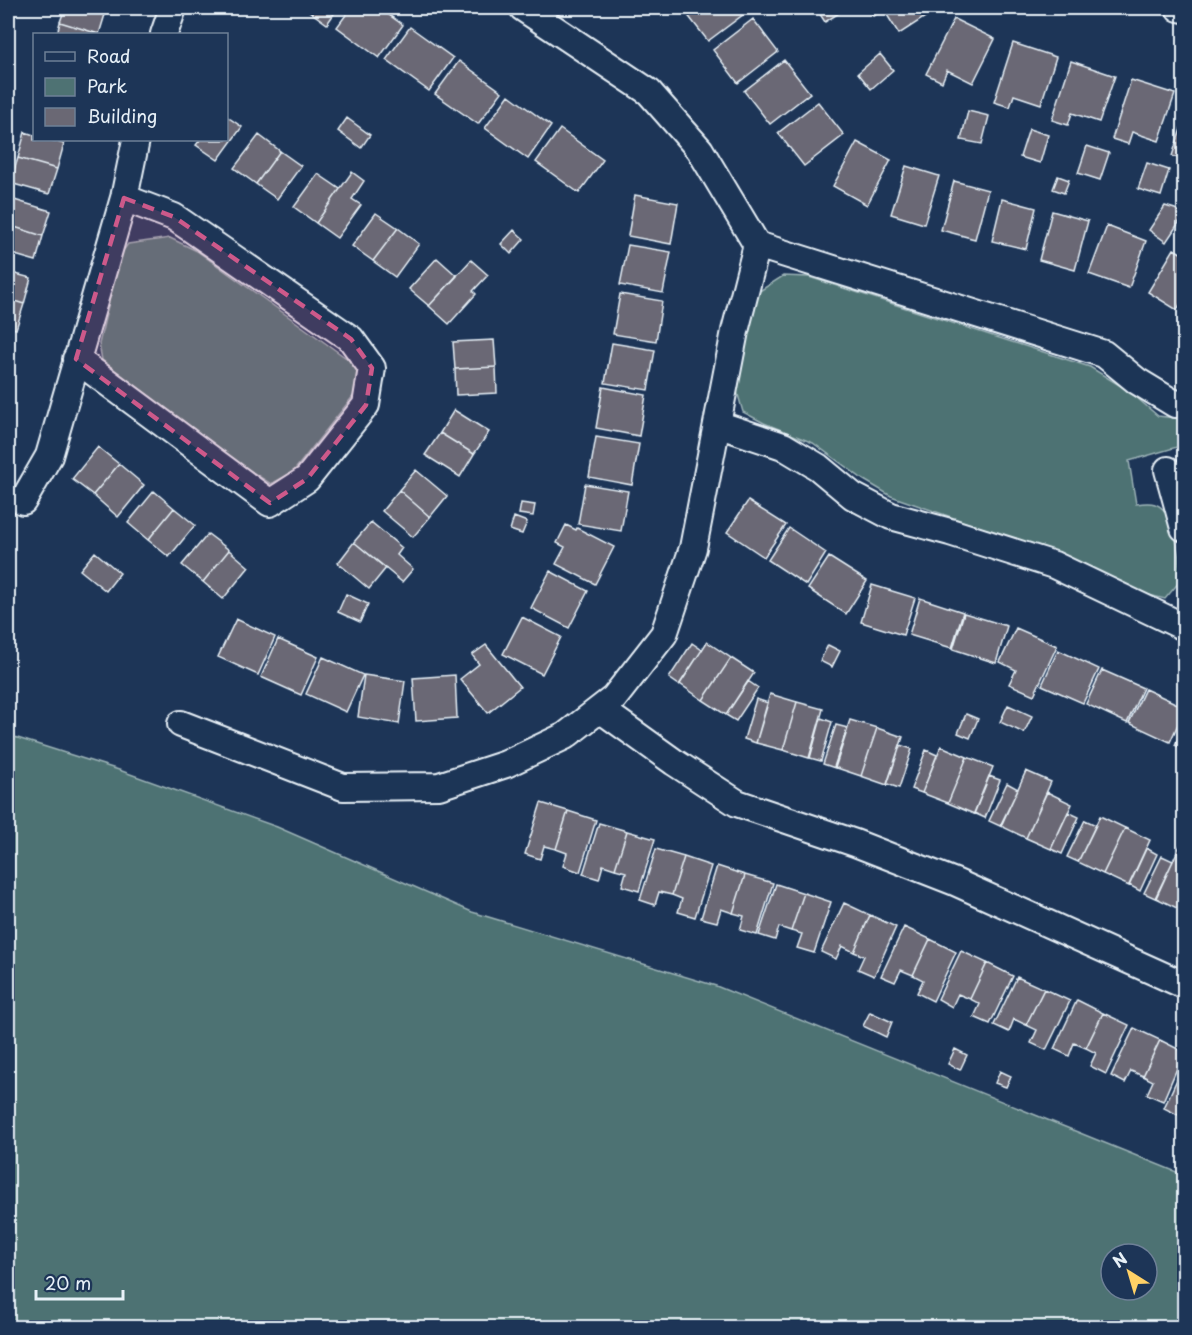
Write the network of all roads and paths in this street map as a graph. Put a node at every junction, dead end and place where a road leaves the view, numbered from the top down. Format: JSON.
{"nodes":[{"id":1,"x":173,"y":8,"type":"edge"},
{"id":2,"x":523,"y":8,"type":"edge"},
{"id":3,"x":1179,"y":8,"type":"edge"},
{"id":4,"x":1185,"y":9,"type":"edge"},
{"id":5,"x":164,"y":33,"type":"edge"},
{"id":6,"x":136,"y":141,"type":"edge"},
{"id":7,"x":124,"y":198,"type":"junction"},
{"id":8,"x":758,"y":245,"type":"junction"},
{"id":9,"x":76,"y":359,"type":"junction"},
{"id":10,"x":1185,"y":403,"type":"edge"},
{"id":11,"x":717,"y":424,"type":"junction"},
{"id":12,"x":1168,"y":470,"type":"dead end"},
{"id":13,"x":23,"y":501,"type":"dead end"},
{"id":14,"x":1185,"y":528,"type":"edge"},
{"id":15,"x":1185,"y":627,"type":"edge"},
{"id":16,"x":600,"y":709,"type":"junction"},
{"id":17,"x":181,"y":724,"type":"dead end"},
{"id":18,"x":1185,"y":985,"type":"edge"}],
"edges":[{"from":1,"to":5,"type":"street"},
{"from":2,"to":8,"type":"street"},
{"from":3,"to":4,"type":"street"},
{"from":6,"to":7,"type":"street"},
{"from":7,"to":9,"type":"street"},
{"from":7,"to":9,"type":"street"},
{"from":8,"to":10,"type":"street"},
{"from":8,"to":11,"type":"street"},
{"from":9,"to":13,"type":"street"},
{"from":11,"to":15,"type":"street"},
{"from":11,"to":16,"type":"street"},
{"from":12,"to":14,"type":"street"},
{"from":16,"to":17,"type":"street"},
{"from":16,"to":18,"type":"street"}]}
